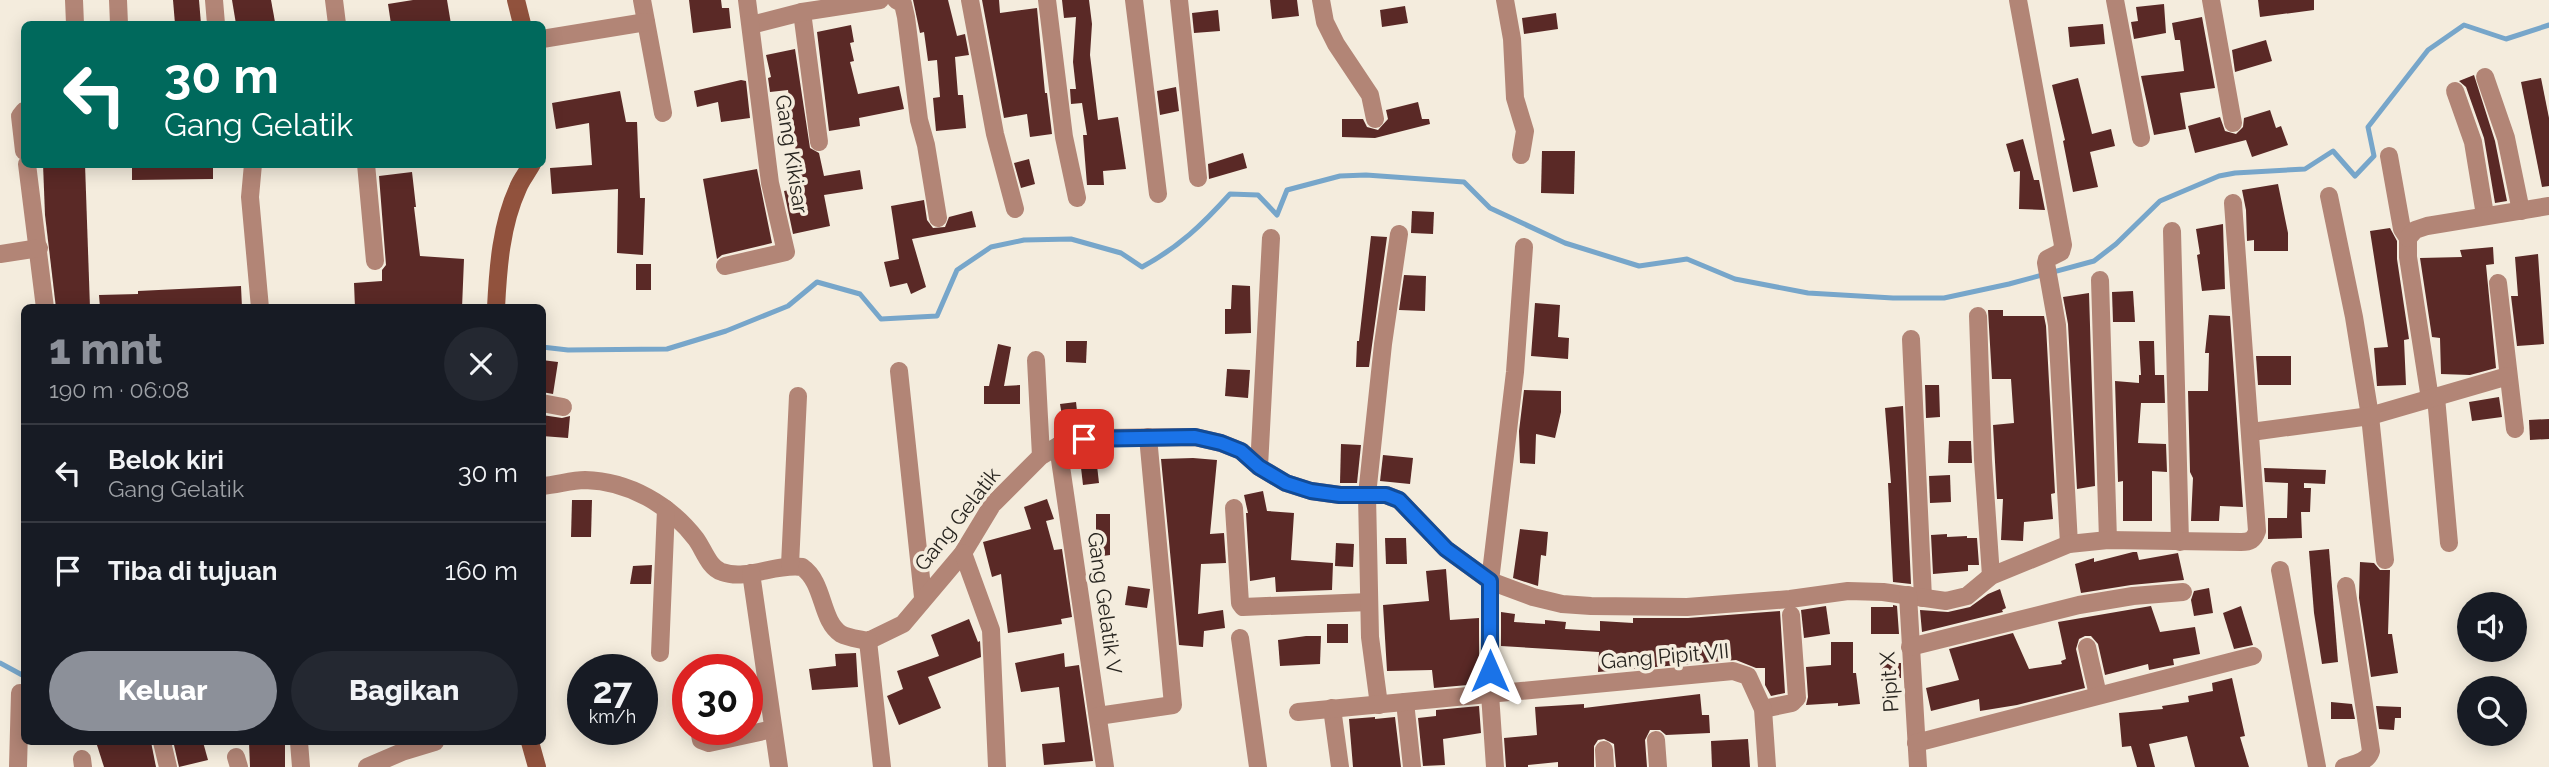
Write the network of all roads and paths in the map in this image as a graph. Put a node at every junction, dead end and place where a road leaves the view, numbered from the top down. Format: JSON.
{"nodes":[{"id":1,"x":74,"y":0,"type":"edge"},
{"id":2,"x":118,"y":0,"type":"edge"},
{"id":3,"x":214,"y":0,"type":"edge"},
{"id":4,"x":334,"y":0,"type":"edge"},
{"id":5,"x":516,"y":0,"type":"edge"},
{"id":6,"x":642,"y":0,"type":"edge"},
{"id":7,"x":747,"y":0,"type":"edge"},
{"id":8,"x":880,"y":0,"type":"edge"},
{"id":9,"x":896,"y":0,"type":"edge"},
{"id":10,"x":970,"y":0,"type":"edge"},
{"id":11,"x":1047,"y":0,"type":"edge"},
{"id":12,"x":1134,"y":0,"type":"edge"},
{"id":13,"x":1179,"y":0,"type":"edge"},
{"id":14,"x":1321,"y":0,"type":"edge"},
{"id":15,"x":1505,"y":0,"type":"edge"},
{"id":16,"x":2018,"y":0,"type":"edge"},
{"id":17,"x":2115,"y":0,"type":"edge"},
{"id":18,"x":2211,"y":0,"type":"edge"},
{"id":19,"x":802,"y":12,"type":"junction"},
{"id":20,"x":75,"y":21,"type":"edge"},
{"id":21,"x":120,"y":21,"type":"edge"},
{"id":22,"x":216,"y":21,"type":"edge"},
{"id":23,"x":337,"y":21,"type":"edge"},
{"id":24,"x":521,"y":21,"type":"edge"},
{"id":25,"x":646,"y":22,"type":"junction"},
{"id":26,"x":751,"y":25,"type":"junction"},
{"id":27,"x":546,"y":38,"type":"edge"},
{"id":28,"x":2485,"y":77,"type":"dead end"},
{"id":29,"x":2455,"y":91,"type":"dead end"},
{"id":30,"x":663,"y":113,"type":"dead end"},
{"id":31,"x":1375,"y":119,"type":"dead end"},
{"id":32,"x":2233,"y":123,"type":"dead end"},
{"id":33,"x":2141,"y":138,"type":"dead end"},
{"id":34,"x":819,"y":142,"type":"dead end"},
{"id":35,"x":1521,"y":155,"type":"dead end"},
{"id":36,"x":2389,"y":156,"type":"dead end"},
{"id":37,"x":28,"y":168,"type":"edge"},
{"id":38,"x":253,"y":168,"type":"edge"},
{"id":39,"x":366,"y":168,"type":"edge"},
{"id":40,"x":530,"y":168,"type":"edge"},
{"id":41,"x":1198,"y":178,"type":"dead end"},
{"id":42,"x":1158,"y":194,"type":"dead end"},
{"id":43,"x":2329,"y":196,"type":"dead end"},
{"id":44,"x":1077,"y":198,"type":"dead end"},
{"id":45,"x":2233,"y":203,"type":"dead end"},
{"id":46,"x":2549,"y":206,"type":"edge"},
{"id":47,"x":1016,"y":209,"type":"dead end"},
{"id":48,"x":2521,"y":211,"type":"junction"},
{"id":49,"x":2485,"y":215,"type":"junction"},
{"id":50,"x":938,"y":218,"type":"dead end"},
{"id":51,"x":2172,"y":232,"type":"dead end"},
{"id":52,"x":1399,"y":234,"type":"dead end"},
{"id":53,"x":2408,"y":237,"type":"junction"},
{"id":54,"x":1270,"y":238,"type":"dead end"},
{"id":55,"x":1524,"y":247,"type":"dead end"},
{"id":56,"x":39,"y":248,"type":"junction"},
{"id":57,"x":0,"y":254,"type":"edge"},
{"id":58,"x":375,"y":261,"type":"dead end"},
{"id":59,"x":726,"y":266,"type":"dead end"},
{"id":60,"x":2100,"y":280,"type":"dead end"},
{"id":61,"x":2498,"y":283,"type":"dead end"},
{"id":62,"x":46,"y":304,"type":"edge"},
{"id":63,"x":260,"y":304,"type":"edge"},
{"id":64,"x":496,"y":304,"type":"edge"},
{"id":65,"x":1978,"y":316,"type":"dead end"},
{"id":66,"x":1910,"y":339,"type":"dead end"},
{"id":67,"x":1036,"y":360,"type":"dead end"},
{"id":68,"x":899,"y":371,"type":"dead end"},
{"id":69,"x":2508,"y":376,"type":"junction"},
{"id":70,"x":798,"y":396,"type":"dead end"},
{"id":71,"x":2433,"y":398,"type":"junction"},
{"id":72,"x":546,"y":404,"type":"edge"},
{"id":73,"x":563,"y":408,"type":"dead end"},
{"id":74,"x":2370,"y":416,"type":"junction"},
{"id":75,"x":2515,"y":429,"type":"dead end"},
{"id":76,"x":2251,"y":432,"type":"junction"},
{"id":77,"x":1148,"y":437,"type":"junction"},
{"id":78,"x":1058,"y":446,"type":"junction"},
{"id":79,"x":1041,"y":456,"type":"junction"},
{"id":80,"x":1259,"y":467,"type":"junction"},
{"id":81,"x":546,"y":485,"type":"edge"},
{"id":82,"x":1367,"y":495,"type":"junction"},
{"id":83,"x":1234,"y":508,"type":"dead end"},
{"id":84,"x":666,"y":509,"type":"junction"},
{"id":85,"x":2108,"y":540,"type":"junction"},
{"id":86,"x":2180,"y":542,"type":"junction"},
{"id":87,"x":2449,"y":543,"type":"dead end"},
{"id":88,"x":2068,"y":544,"type":"junction"},
{"id":89,"x":963,"y":553,"type":"junction"},
{"id":90,"x":2385,"y":560,"type":"dead end"},
{"id":91,"x":790,"y":565,"type":"junction"},
{"id":92,"x":2280,"y":570,"type":"dead end"},
{"id":93,"x":751,"y":573,"type":"junction"},
{"id":94,"x":1991,"y":576,"type":"junction"},
{"id":95,"x":1490,"y":581,"type":"junction"},
{"id":96,"x":2346,"y":586,"type":"dead end"},
{"id":97,"x":2183,"y":592,"type":"dead end"},
{"id":98,"x":1915,"y":596,"type":"junction"},
{"id":99,"x":923,"y":597,"type":"junction"},
{"id":100,"x":1369,"y":602,"type":"junction"},
{"id":101,"x":1791,"y":615,"type":"dead end"},
{"id":102,"x":1240,"y":638,"type":"dead end"},
{"id":103,"x":868,"y":641,"type":"junction"},
{"id":104,"x":1910,"y":647,"type":"junction"},
{"id":105,"x":2087,"y":647,"type":"dead end"},
{"id":106,"x":660,"y":653,"type":"dead end"},
{"id":107,"x":2252,"y":656,"type":"dead end"},
{"id":108,"x":20,"y":693,"type":"dead end"},
{"id":109,"x":1490,"y":694,"type":"junction"},
{"id":110,"x":2098,"y":695,"type":"junction"},
{"id":111,"x":1405,"y":702,"type":"junction"},
{"id":112,"x":1379,"y":705,"type":"junction"},
{"id":113,"x":1332,"y":708,"type":"junction"},
{"id":114,"x":1763,"y":709,"type":"junction"},
{"id":115,"x":1298,"y":712,"type":"dead end"},
{"id":116,"x":1098,"y":716,"type":"junction"},
{"id":117,"x":773,"y":729,"type":"junction"},
{"id":118,"x":763,"y":731,"type":"edge"},
{"id":119,"x":1656,"y":740,"type":"dead end"},
{"id":120,"x":1916,"y":743,"type":"junction"},
{"id":121,"x":163,"y":745,"type":"edge"},
{"id":122,"x":299,"y":745,"type":"edge"},
{"id":123,"x":531,"y":745,"type":"edge"},
{"id":124,"x":402,"y":747,"type":"edge"},
{"id":125,"x":18,"y":767,"type":"edge"},
{"id":126,"x":168,"y":767,"type":"edge"},
{"id":127,"x":301,"y":767,"type":"edge"},
{"id":128,"x":368,"y":767,"type":"edge"},
{"id":129,"x":537,"y":767,"type":"edge"},
{"id":130,"x":779,"y":767,"type":"edge"},
{"id":131,"x":882,"y":767,"type":"edge"},
{"id":132,"x":997,"y":767,"type":"edge"},
{"id":133,"x":1105,"y":767,"type":"edge"},
{"id":134,"x":1258,"y":767,"type":"edge"},
{"id":135,"x":1340,"y":767,"type":"edge"},
{"id":136,"x":1412,"y":767,"type":"edge"},
{"id":137,"x":1495,"y":767,"type":"edge"},
{"id":138,"x":1658,"y":767,"type":"edge"},
{"id":139,"x":1767,"y":767,"type":"edge"},
{"id":140,"x":1918,"y":767,"type":"edge"},
{"id":141,"x":2317,"y":767,"type":"edge"},
{"id":142,"x":2344,"y":767,"type":"edge"}],
"edges":[{"from":1,"to":20,"type":"street"},
{"from":2,"to":21,"type":"street"},
{"from":3,"to":22,"type":"street"},
{"from":4,"to":23,"type":"street"},
{"from":5,"to":24,"type":"street"},
{"from":6,"to":25,"type":"street"},
{"from":7,"to":26,"type":"street","name":"Gang Kikisar"},
{"from":8,"to":19,"type":"street"},
{"from":9,"to":50,"type":"street"},
{"from":10,"to":47,"type":"street"},
{"from":11,"to":44,"type":"street"},
{"from":12,"to":42,"type":"street"},
{"from":13,"to":41,"type":"street"},
{"from":14,"to":31,"type":"street"},
{"from":15,"to":35,"type":"street"},
{"from":16,"to":88,"type":"street"},
{"from":17,"to":33,"type":"street"},
{"from":18,"to":32,"type":"street"},
{"from":19,"to":26,"type":"street"},
{"from":19,"to":34,"type":"street"},
{"from":25,"to":27,"type":"street"},
{"from":25,"to":30,"type":"street"},
{"from":26,"to":59,"type":"street","name":"Gang Kikisar"},
{"from":28,"to":48,"type":"street"},
{"from":29,"to":49,"type":"street"},
{"from":36,"to":53,"type":"street"},
{"from":37,"to":56,"type":"street"},
{"from":38,"to":63,"type":"street"},
{"from":39,"to":58,"type":"street"},
{"from":40,"to":64,"type":"street"},
{"from":43,"to":74,"type":"street"},
{"from":45,"to":76,"type":"street"},
{"from":46,"to":48,"type":"street"},
{"from":48,"to":49,"type":"street"},
{"from":49,"to":53,"type":"street"},
{"from":51,"to":86,"type":"street"},
{"from":52,"to":82,"type":"street"},
{"from":53,"to":71,"type":"street"},
{"from":54,"to":80,"type":"street"},
{"from":55,"to":95,"type":"street"},
{"from":56,"to":57,"type":"street"},
{"from":56,"to":62,"type":"street"},
{"from":60,"to":85,"type":"street"},
{"from":61,"to":69,"type":"street"},
{"from":65,"to":94,"type":"street"},
{"from":66,"to":98,"type":"street","name":"Pipit X"},
{"from":67,"to":79,"type":"street"},
{"from":68,"to":99,"type":"street"},
{"from":69,"to":71,"type":"street"},
{"from":69,"to":75,"type":"street"},
{"from":70,"to":91,"type":"street"},
{"from":71,"to":74,"type":"street"},
{"from":71,"to":87,"type":"street"},
{"from":72,"to":73,"type":"street"},
{"from":74,"to":76,"type":"street"},
{"from":74,"to":90,"type":"street"},
{"from":76,"to":86,"type":"street","name":"Gang Gelatik"},
{"from":77,"to":78,"type":"street","name":"Gang Gelatik"},
{"from":77,"to":80,"type":"street","name":"Gang Gelatik"},
{"from":77,"to":116,"type":"street"},
{"from":78,"to":79,"type":"street","name":"Gang Gelatik"},
{"from":78,"to":116,"type":"street","name":"Gang Gelatik V"},
{"from":79,"to":89,"type":"street","name":"Gang Gelatik"},
{"from":80,"to":82,"type":"street","name":"Gang Gelatik"},
{"from":81,"to":84,"type":"street"},
{"from":82,"to":95,"type":"street","name":"Gang Gelatik"},
{"from":82,"to":100,"type":"street"},
{"from":83,"to":100,"type":"street"},
{"from":84,"to":93,"type":"street"},
{"from":84,"to":106,"type":"street"},
{"from":85,"to":86,"type":"street","name":"Gang Gelatik"},
{"from":85,"to":88,"type":"street","name":"Gang Gelatik"},
{"from":88,"to":94,"type":"street","name":"Gang Gelatik"},
{"from":89,"to":99,"type":"street","name":"Gang Gelatik"},
{"from":89,"to":132,"type":"street"},
{"from":91,"to":93,"type":"street"},
{"from":91,"to":103,"type":"street"},
{"from":92,"to":141,"type":"street"},
{"from":93,"to":117,"type":"street"},
{"from":94,"to":98,"type":"street","name":"Gang Gelatik"},
{"from":95,"to":98,"type":"street","name":"Gang Gelatik"},
{"from":95,"to":109,"type":"street"},
{"from":96,"to":142,"type":"street"},
{"from":97,"to":104,"type":"street"},
{"from":98,"to":104,"type":"street","name":"Pipit X"},
{"from":99,"to":103,"type":"street","name":"Gang Gelatik"},
{"from":100,"to":112,"type":"street"},
{"from":101,"to":114,"type":"street"},
{"from":102,"to":134,"type":"street"},
{"from":103,"to":131,"type":"street"},
{"from":104,"to":120,"type":"street","name":"Pipit X"},
{"from":105,"to":110,"type":"street"},
{"from":107,"to":110,"type":"street"},
{"from":108,"to":125,"type":"street"},
{"from":109,"to":111,"type":"street","name":"Gang Pipit VII"},
{"from":109,"to":114,"type":"street","name":"Gang Pipit VII"},
{"from":109,"to":137,"type":"street"},
{"from":110,"to":120,"type":"street"},
{"from":111,"to":112,"type":"street","name":"Gang Pipit VII"},
{"from":111,"to":136,"type":"street"},
{"from":112,"to":113,"type":"street","name":"Gang Pipit VII"},
{"from":113,"to":115,"type":"street","name":"Gang Pipit VII"},
{"from":113,"to":135,"type":"street"},
{"from":114,"to":139,"type":"street","name":"Gang Pipit VII"},
{"from":116,"to":133,"type":"street","name":"Gang Gelatik V"},
{"from":117,"to":118,"type":"street"},
{"from":117,"to":130,"type":"street"},
{"from":119,"to":138,"type":"street"},
{"from":120,"to":140,"type":"street","name":"Pipit X"},
{"from":121,"to":126,"type":"street"},
{"from":122,"to":127,"type":"street"},
{"from":123,"to":129,"type":"street"},
{"from":124,"to":128,"type":"street"}]}
